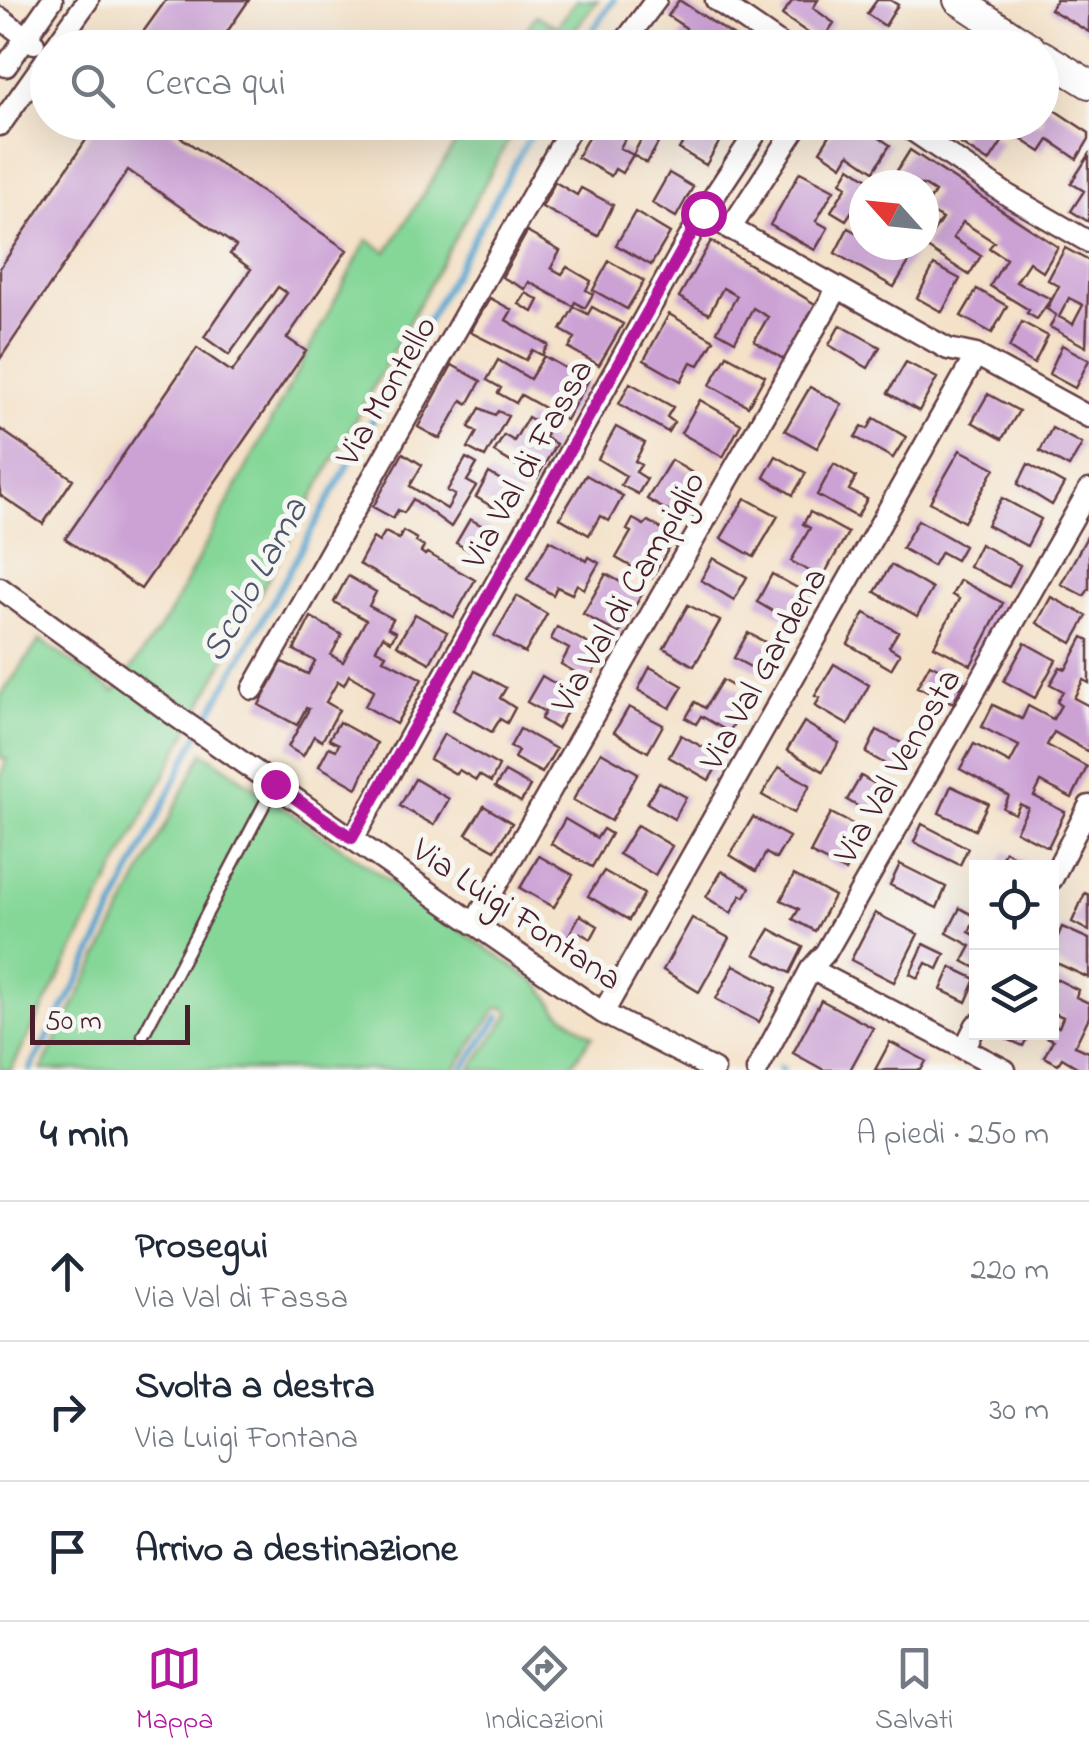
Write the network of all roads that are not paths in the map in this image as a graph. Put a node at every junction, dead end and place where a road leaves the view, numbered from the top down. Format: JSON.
{"nodes":[{"id":1,"x":52,"y":0,"type":"edge"},
{"id":2,"x":88,"y":0,"type":"edge"},
{"id":3,"x":656,"y":0,"type":"edge"},
{"id":4,"x":716,"y":0,"type":"edge"},
{"id":5,"x":958,"y":0,"type":"edge"},
{"id":6,"x":0,"y":18,"type":"edge"},
{"id":7,"x":31,"y":30,"type":"edge"},
{"id":8,"x":67,"y":30,"type":"edge"},
{"id":9,"x":634,"y":30,"type":"edge"},
{"id":10,"x":760,"y":30,"type":"edge"},
{"id":11,"x":1003,"y":30,"type":"edge"},
{"id":12,"x":30,"y":31,"type":"edge"},
{"id":13,"x":26,"y":37,"type":"junction"},
{"id":14,"x":30,"y":40,"type":"edge"},
{"id":15,"x":1059,"y":65,"type":"edge"},
{"id":16,"x":6,"y":66,"type":"dead end"},
{"id":17,"x":30,"y":81,"type":"edge"},
{"id":18,"x":1089,"y":84,"type":"edge"},
{"id":19,"x":0,"y":125,"type":"edge"},
{"id":20,"x":564,"y":140,"type":"edge"},
{"id":21,"x":750,"y":140,"type":"edge"},
{"id":22,"x":788,"y":140,"type":"edge"},
{"id":23,"x":927,"y":140,"type":"edge"},
{"id":24,"x":703,"y":213,"type":"junction"},
{"id":25,"x":730,"y":228,"type":"junction"},
{"id":26,"x":1089,"y":242,"type":"edge"},
{"id":27,"x":837,"y":289,"type":"junction"},
{"id":28,"x":976,"y":355,"type":"junction"},
{"id":29,"x":1089,"y":417,"type":"edge"},
{"id":30,"x":1089,"y":490,"type":"edge"},
{"id":31,"x":0,"y":588,"type":"edge"},
{"id":32,"x":253,"y":689,"type":"dead end"},
{"id":33,"x":275,"y":784,"type":"junction"},
{"id":34,"x":1089,"y":806,"type":"edge"},
{"id":35,"x":352,"y":838,"type":"junction"},
{"id":36,"x":1059,"y":864,"type":"edge"},
{"id":37,"x":474,"y":924,"type":"junction"},
{"id":38,"x":811,"y":969,"type":"junction"},
{"id":39,"x":604,"y":1012,"type":"junction"},
{"id":40,"x":143,"y":1035,"type":"dead end"},
{"id":41,"x":969,"y":1039,"type":"edge"},
{"id":42,"x":964,"y":1049,"type":"junction"},
{"id":43,"x":714,"y":1070,"type":"edge"},
{"id":44,"x":757,"y":1070,"type":"edge"},
{"id":45,"x":1004,"y":1070,"type":"edge"}],
"edges":[{"from":1,"to":7,"type":"street"},
{"from":2,"to":8,"type":"street"},
{"from":3,"to":9,"type":"street"},
{"from":4,"to":10,"type":"street"},
{"from":5,"to":11,"type":"street"},
{"from":6,"to":13,"type":"street"},
{"from":12,"to":13,"type":"street"},
{"from":13,"to":14,"type":"street"},
{"from":13,"to":16,"type":"street"},
{"from":15,"to":18,"type":"street"},
{"from":17,"to":19,"type":"street"},
{"from":20,"to":32,"type":"street","name":"Via Montello"},
{"from":21,"to":24,"type":"street","name":"Via Val di Fassa"},
{"from":22,"to":25,"type":"street"},
{"from":23,"to":26,"type":"street"},
{"from":24,"to":25,"type":"street"},
{"from":24,"to":35,"type":"street","name":"Via Val di Fassa"},
{"from":25,"to":27,"type":"street"},
{"from":27,"to":28,"type":"street"},
{"from":27,"to":37,"type":"street","name":"Via Val di Campiglio"},
{"from":28,"to":29,"type":"street"},
{"from":28,"to":39,"type":"street","name":"Via Val Gardena"},
{"from":30,"to":38,"type":"street","name":"Via Val Venosta"},
{"from":31,"to":33,"type":"street","name":"Via Luigi Fontana"},
{"from":33,"to":35,"type":"street","name":"Via Luigi Fontana"},
{"from":33,"to":40,"type":"lane"},
{"from":34,"to":36,"type":"street"},
{"from":35,"to":37,"type":"street","name":"Via Luigi Fontana"},
{"from":37,"to":39,"type":"street","name":"Via Luigi Fontana"},
{"from":38,"to":42,"type":"street"},
{"from":38,"to":44,"type":"street","name":"Via Val Venosta"},
{"from":39,"to":43,"type":"street","name":"Via Luigi Fontana"},
{"from":41,"to":42,"type":"street"},
{"from":42,"to":45,"type":"street"}]}
